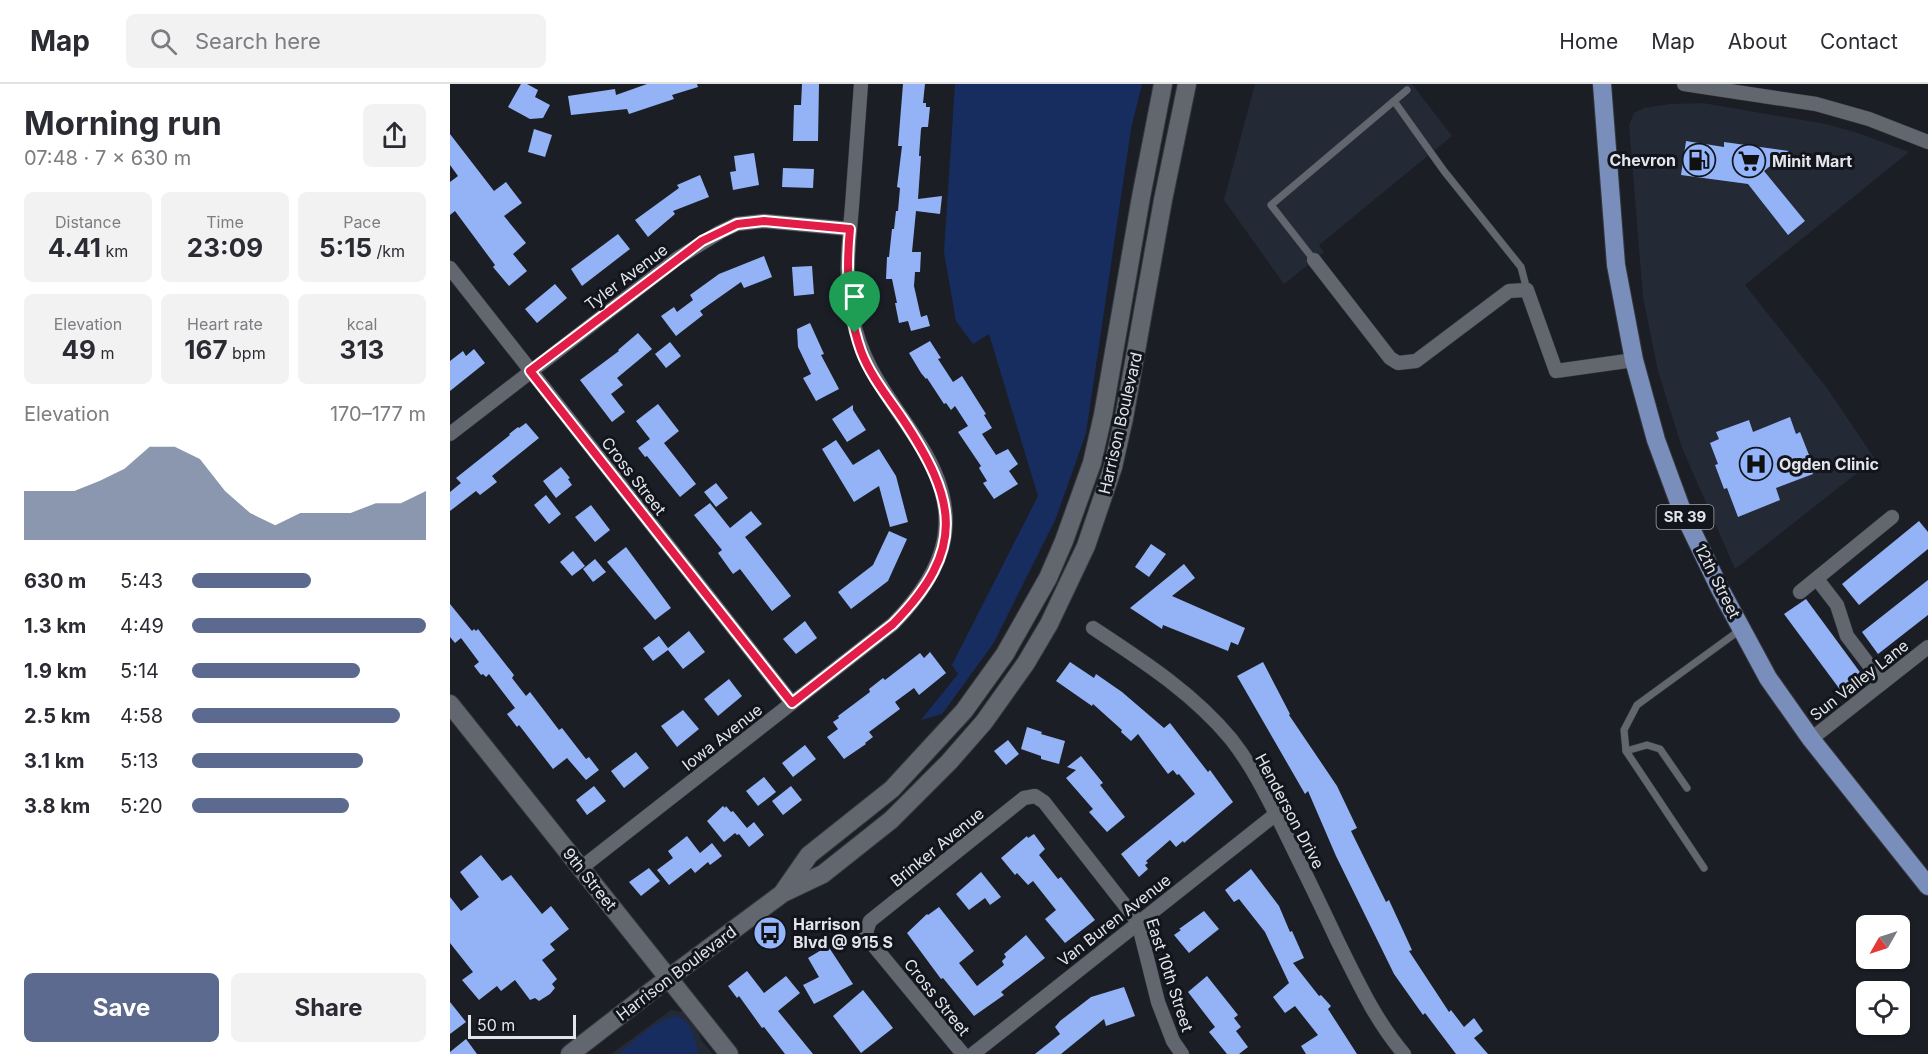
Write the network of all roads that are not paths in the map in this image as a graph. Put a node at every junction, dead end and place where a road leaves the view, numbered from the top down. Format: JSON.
{"nodes":[{"id":1,"x":861,"y":84,"type":"edge"},
{"id":2,"x":1163,"y":84,"type":"edge"},
{"id":3,"x":1187,"y":84,"type":"edge"},
{"id":4,"x":1602,"y":84,"type":"edge"},
{"id":5,"x":1684,"y":84,"type":"edge"},
{"id":6,"x":1407,"y":90,"type":"dead end"},
{"id":7,"x":1394,"y":101,"type":"junction"},
{"id":8,"x":1928,"y":142,"type":"edge"},
{"id":9,"x":850,"y":229,"type":"junction"},
{"id":10,"x":1314,"y":260,"type":"joint"},
{"id":11,"x":450,"y":268,"type":"edge"},
{"id":12,"x":1527,"y":290,"type":"junction"},
{"id":13,"x":1634,"y":360,"type":"junction"},
{"id":14,"x":530,"y":371,"type":"junction"},
{"id":15,"x":450,"y":434,"type":"edge"},
{"id":16,"x":1892,"y":517,"type":"dead end"},
{"id":17,"x":1817,"y":579,"type":"junction"},
{"id":18,"x":1800,"y":592,"type":"dead end"},
{"id":19,"x":1094,"y":628,"type":"dead end"},
{"id":20,"x":1742,"y":628,"type":"junction"},
{"id":21,"x":1928,"y":647,"type":"edge"},
{"id":22,"x":1882,"y":682,"type":"junction"},
{"id":23,"x":792,"y":703,"type":"junction"},
{"id":24,"x":450,"y":704,"type":"edge"},
{"id":25,"x":1811,"y":739,"type":"junction"},
{"id":26,"x":1626,"y":751,"type":"junction"},
{"id":27,"x":1687,"y":788,"type":"dead end"},
{"id":28,"x":1035,"y":796,"type":"joint"},
{"id":29,"x":1276,"y":814,"type":"junction"},
{"id":30,"x":581,"y":868,"type":"junction"},
{"id":31,"x":1704,"y":868,"type":"dead end"},
{"id":32,"x":1928,"y":886,"type":"edge"},
{"id":33,"x":783,"y":893,"type":"junction"},
{"id":34,"x":1138,"y":922,"type":"junction"},
{"id":35,"x":866,"y":932,"type":"joint"},
{"id":36,"x":669,"y":978,"type":"junction"},
{"id":37,"x":570,"y":1054,"type":"edge"},
{"id":38,"x":729,"y":1054,"type":"edge"},
{"id":39,"x":963,"y":1054,"type":"edge"},
{"id":40,"x":973,"y":1054,"type":"edge"},
{"id":41,"x":1182,"y":1054,"type":"edge"},
{"id":42,"x":1404,"y":1054,"type":"edge"}],
"edges":[{"from":1,"to":9,"type":"street"},
{"from":2,"to":33,"type":"main road","name":"Harrison Boulevard"},
{"from":3,"to":33,"type":"main road","name":"Harrison Boulevard"},
{"from":4,"to":13,"type":"main road","name":"12th Street","number":"SR 39"},
{"from":5,"to":8,"type":"street"},
{"from":6,"to":7,"type":"lane"},
{"from":7,"to":10,"type":"lane"},
{"from":7,"to":12,"type":"lane"},
{"from":9,"to":14,"type":"street","name":"Tyler Avenue"},
{"from":9,"to":23,"type":"street","name":"Iowa Avenue"},
{"from":10,"to":12,"type":"street"},
{"from":11,"to":14,"type":"street","name":"Cross Street"},
{"from":12,"to":13,"type":"street"},
{"from":13,"to":20,"type":"main road","name":"12th Street","number":"SR 39"},
{"from":14,"to":15,"type":"street","name":"Tyler Avenue"},
{"from":14,"to":23,"type":"street","name":"Cross Street"},
{"from":16,"to":17,"type":"street"},
{"from":17,"to":18,"type":"street"},
{"from":17,"to":22,"type":"street"},
{"from":19,"to":29,"type":"street","name":"Henderson Drive"},
{"from":20,"to":25,"type":"main road","name":"12th Street","number":"SR 39"},
{"from":20,"to":26,"type":"lane"},
{"from":21,"to":22,"type":"street","name":"Sun Valley Lane"},
{"from":22,"to":25,"type":"street","name":"Sun Valley Lane"},
{"from":23,"to":30,"type":"street","name":"Iowa Avenue"},
{"from":24,"to":30,"type":"main road","name":"9th Street"},
{"from":25,"to":32,"type":"main road","name":"12th Street","number":"SR 39"},
{"from":26,"to":27,"type":"lane"},
{"from":26,"to":31,"type":"lane"},
{"from":28,"to":34,"type":"street","name":"East 10th Street"},
{"from":28,"to":35,"type":"street","name":"Brinker Avenue"},
{"from":29,"to":34,"type":"street","name":"Van Buren Avenue"},
{"from":29,"to":42,"type":"street","name":"Henderson Drive"},
{"from":30,"to":36,"type":"main road","name":"9th Street"},
{"from":33,"to":36,"type":"main road","name":"Harrison Boulevard"},
{"from":34,"to":40,"type":"street","name":"Van Buren Avenue"},
{"from":34,"to":41,"type":"street","name":"East 10th Street"},
{"from":35,"to":39,"type":"street","name":"Cross Street"},
{"from":36,"to":37,"type":"main road","name":"Harrison Boulevard"},
{"from":36,"to":38,"type":"main road","name":"9th Street"}]}
